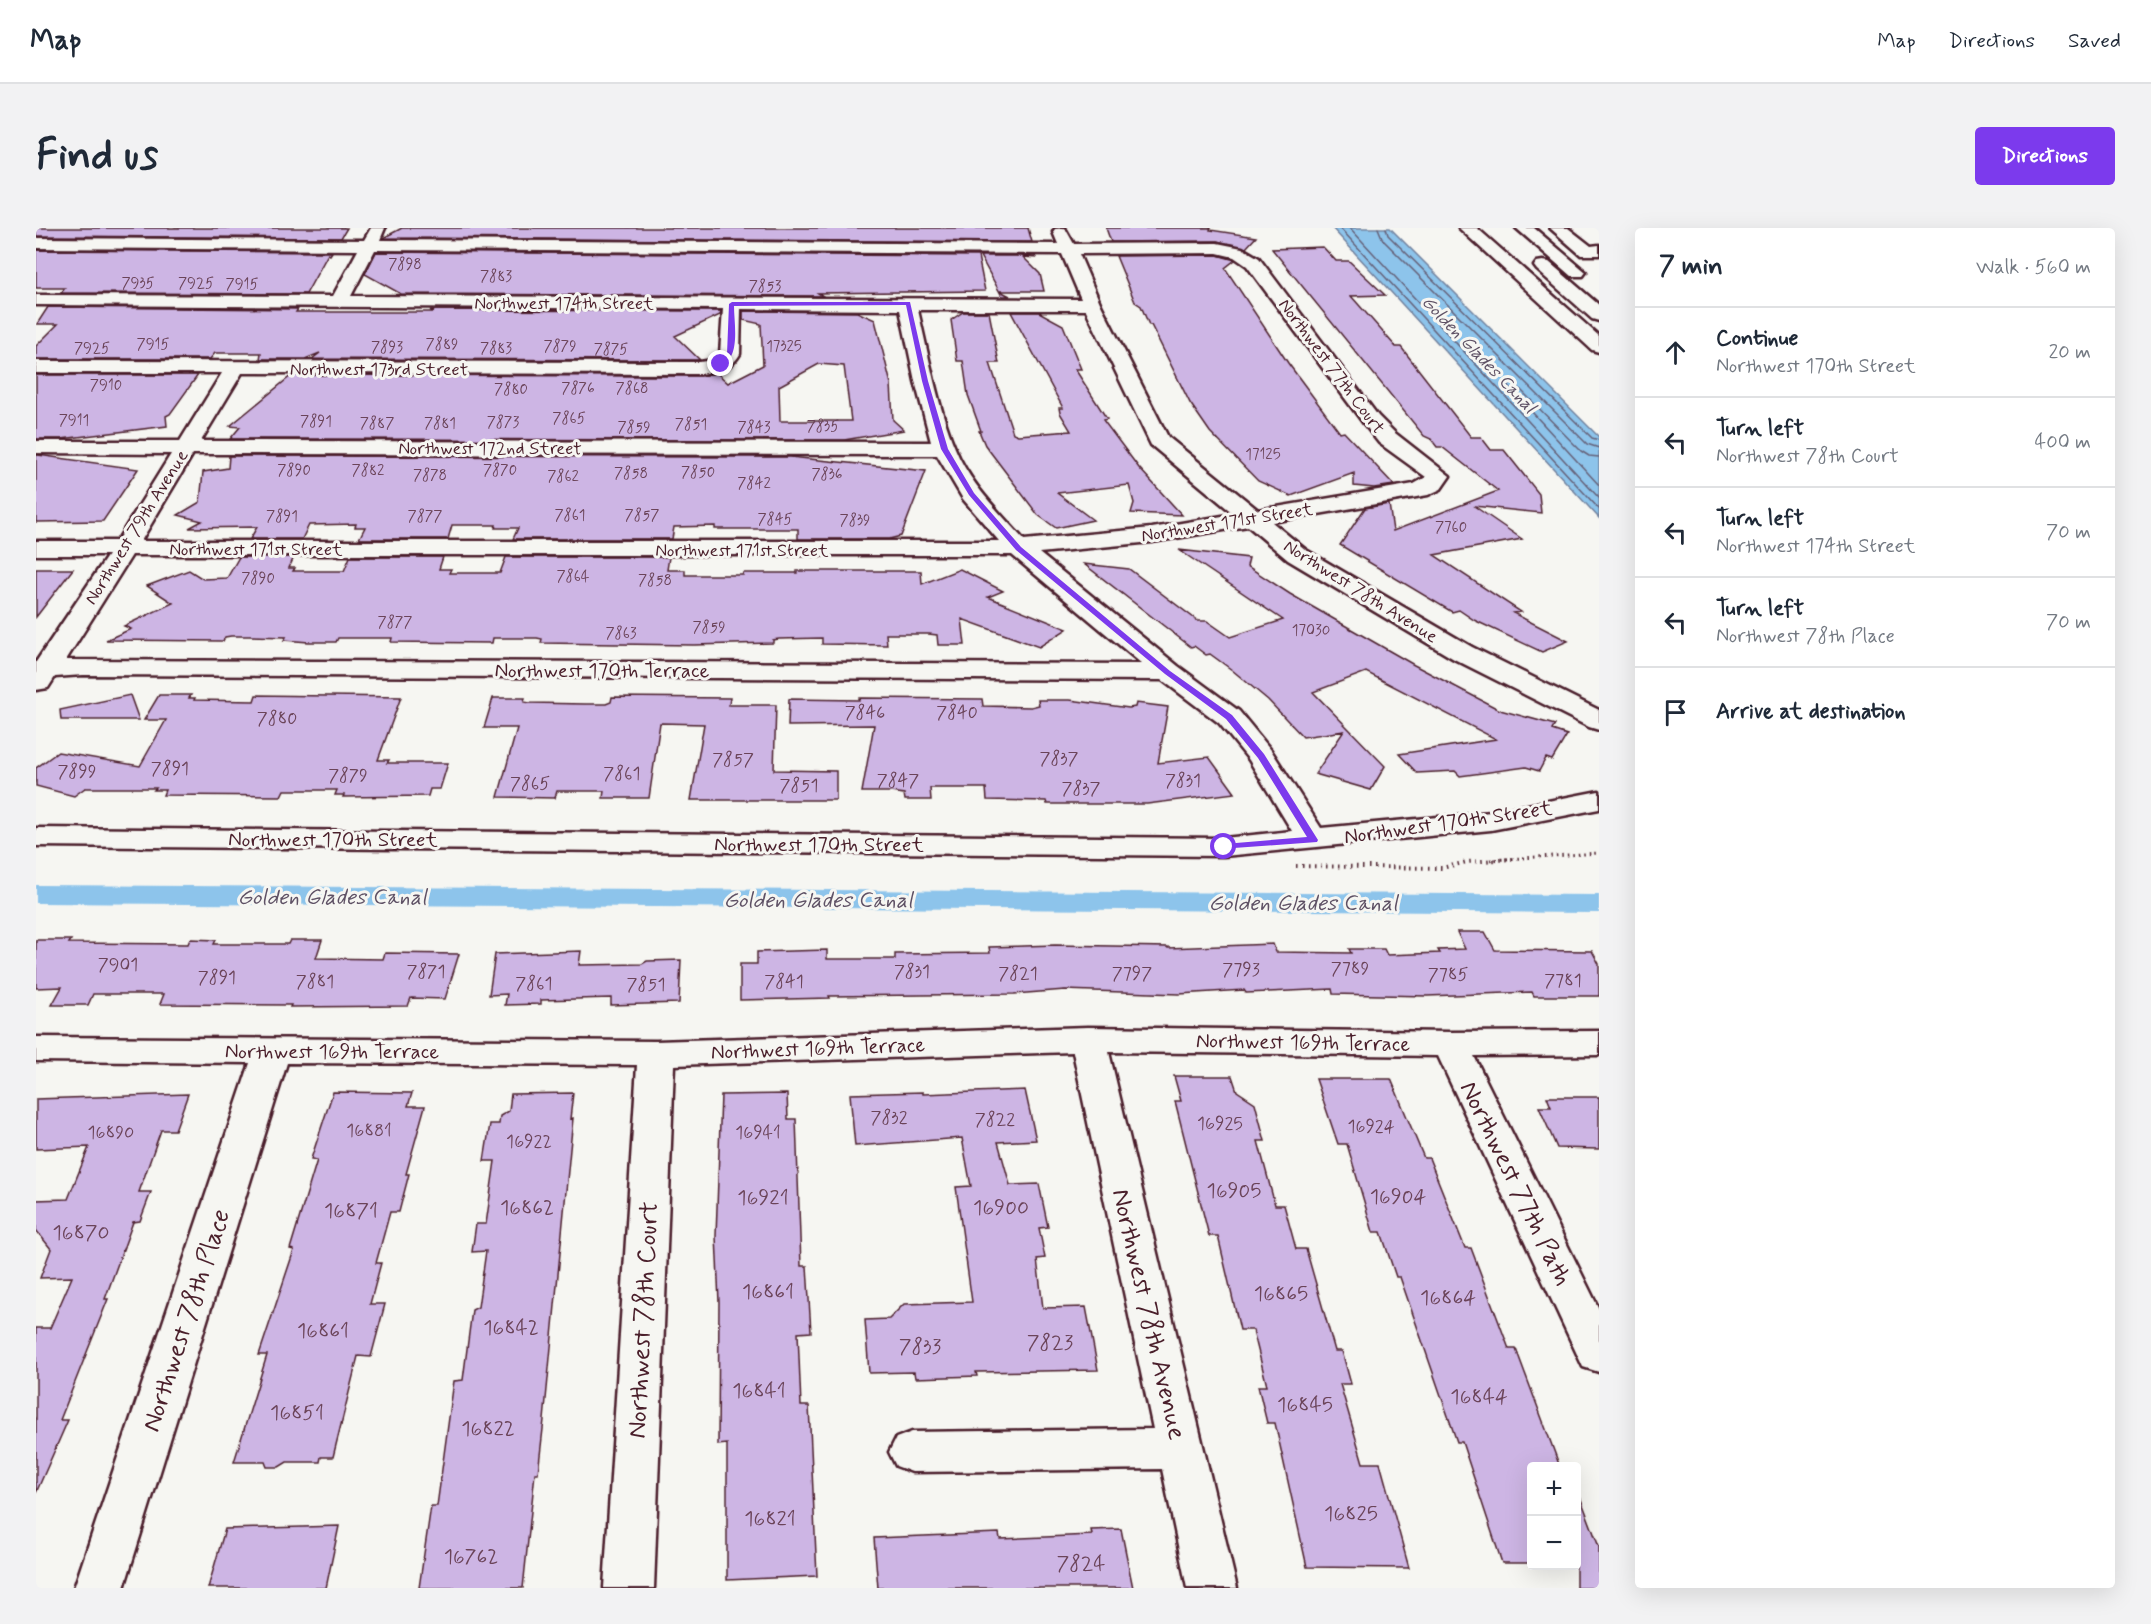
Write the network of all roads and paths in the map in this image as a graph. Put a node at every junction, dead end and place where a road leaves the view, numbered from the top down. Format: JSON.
{"nodes":[{"id":1,"x":379,"y":228,"type":"edge"},
{"id":2,"x":1467,"y":228,"type":"edge"},
{"id":3,"x":1558,"y":228,"type":"edge"},
{"id":4,"x":1519,"y":234,"type":"edge"},
{"id":5,"x":1063,"y":239,"type":"edge"},
{"id":6,"x":36,"y":243,"type":"edge"},
{"id":7,"x":369,"y":245,"type":"junction"},
{"id":8,"x":1593,"y":250,"type":"edge"},
{"id":9,"x":1535,"y":259,"type":"junction"},
{"id":10,"x":1561,"y":259,"type":"junction"},
{"id":11,"x":1502,"y":260,"type":"junction"},
{"id":12,"x":1593,"y":286,"type":"dead end"},
{"id":13,"x":36,"y":300,"type":"edge"},
{"id":14,"x":339,"y":301,"type":"junction"},
{"id":15,"x":732,"y":304,"type":"junction"},
{"id":16,"x":908,"y":304,"type":"junction"},
{"id":17,"x":1092,"y":305,"type":"junction"},
{"id":18,"x":1599,"y":315,"type":"edge"},
{"id":19,"x":1599,"y":346,"type":"edge"},
{"id":20,"x":36,"y":367,"type":"edge"},
{"id":21,"x":235,"y":368,"type":"junction"},
{"id":22,"x":36,"y":447,"type":"edge"},
{"id":23,"x":186,"y":447,"type":"junction"},
{"id":24,"x":944,"y":449,"type":"junction"},
{"id":25,"x":1439,"y":476,"type":"joint"},
{"id":26,"x":1252,"y":519,"type":"junction"},
{"id":27,"x":36,"y":548,"type":"edge"},
{"id":28,"x":1018,"y":548,"type":"junction"},
{"id":29,"x":124,"y":549,"type":"junction"},
{"id":30,"x":1167,"y":672,"type":"junction"},
{"id":31,"x":39,"y":675,"type":"edge"},
{"id":32,"x":1599,"y":721,"type":"edge"},
{"id":33,"x":1599,"y":800,"type":"edge"},
{"id":34,"x":36,"y":837,"type":"edge"},
{"id":35,"x":1313,"y":840,"type":"junction"},
{"id":36,"x":1088,"y":1039,"type":"junction"},
{"id":37,"x":1599,"y":1043,"type":"edge"},
{"id":38,"x":1450,"y":1044,"type":"junction"},
{"id":39,"x":36,"y":1049,"type":"edge"},
{"id":40,"x":272,"y":1051,"type":"junction"},
{"id":41,"x":656,"y":1053,"type":"junction"},
{"id":42,"x":1597,"y":1345,"type":"edge"},
{"id":43,"x":1180,"y":1449,"type":"junction"},
{"id":44,"x":912,"y":1452,"type":"dead end"},
{"id":45,"x":99,"y":1588,"type":"edge"},
{"id":46,"x":629,"y":1588,"type":"edge"},
{"id":47,"x":1212,"y":1588,"type":"edge"}],
"edges":[{"from":1,"to":7,"type":"street"},
{"from":2,"to":11,"type":"street"},
{"from":3,"to":8,"type":"street"},
{"from":4,"to":9,"type":"street"},
{"from":4,"to":10,"type":"street"},
{"from":5,"to":7,"type":"street"},
{"from":5,"to":17,"type":"street","name":"Northwest 78th Avenue"},
{"from":5,"to":25,"type":"street","name":"Northwest 77th Court"},
{"from":6,"to":7,"type":"street"},
{"from":7,"to":14,"type":"street"},
{"from":9,"to":10,"type":"street"},
{"from":9,"to":11,"type":"street"},
{"from":9,"to":18,"type":"street"},
{"from":10,"to":12,"type":"street"},
{"from":11,"to":19,"type":"street"},
{"from":13,"to":14,"type":"street","name":"Northwest 174th Street"},
{"from":14,"to":15,"type":"street","name":"Northwest 174th Street"},
{"from":15,"to":16,"type":"street","name":"Northwest 174th Street"},
{"from":15,"to":21,"type":"street","name":"Northwest 173rd Street"},
{"from":16,"to":17,"type":"street","name":"Northwest 174th Street"},
{"from":16,"to":24,"type":"street"},
{"from":17,"to":26,"type":"street","name":"Northwest 78th Avenue"},
{"from":20,"to":21,"type":"street","name":"Northwest 173rd Street"},
{"from":21,"to":23,"type":"street","name":"Northwest 79th Avenue"},
{"from":22,"to":23,"type":"street","name":"Northwest 172nd Street"},
{"from":23,"to":24,"type":"street","name":"Northwest 172nd Street"},
{"from":23,"to":29,"type":"street","name":"Northwest 79th Avenue"},
{"from":24,"to":28,"type":"street"},
{"from":25,"to":26,"type":"street","name":"Northwest 171st Street"},
{"from":26,"to":28,"type":"street","name":"Northwest 171st Street"},
{"from":26,"to":32,"type":"street","name":"Northwest 78th Avenue"},
{"from":27,"to":29,"type":"street","name":"Northwest 171st Street"},
{"from":28,"to":29,"type":"street","name":"Northwest 171st Street"},
{"from":28,"to":30,"type":"street"},
{"from":29,"to":31,"type":"street","name":"Northwest 79th Avenue"},
{"from":30,"to":31,"type":"street","name":"Northwest 170th Terrace"},
{"from":30,"to":35,"type":"street"},
{"from":33,"to":35,"type":"street","name":"Northwest 170th Street"},
{"from":34,"to":35,"type":"street","name":"Northwest 170th Street"},
{"from":36,"to":38,"type":"street","name":"Northwest 169th Terrace"},
{"from":36,"to":41,"type":"street","name":"Northwest 169th Terrace"},
{"from":36,"to":43,"type":"street","name":"Northwest 78th Avenue"},
{"from":37,"to":38,"type":"street","name":"Northwest 169th Terrace"},
{"from":38,"to":42,"type":"street","name":"Northwest 77th Path"},
{"from":39,"to":40,"type":"street","name":"Northwest 169th Terrace"},
{"from":40,"to":41,"type":"street","name":"Northwest 169th Terrace"},
{"from":40,"to":45,"type":"street","name":"Northwest 78th Place"},
{"from":41,"to":46,"type":"street","name":"Northwest 78th Court"},
{"from":43,"to":44,"type":"street"},
{"from":43,"to":47,"type":"street","name":"Northwest 78th Avenue"}]}
